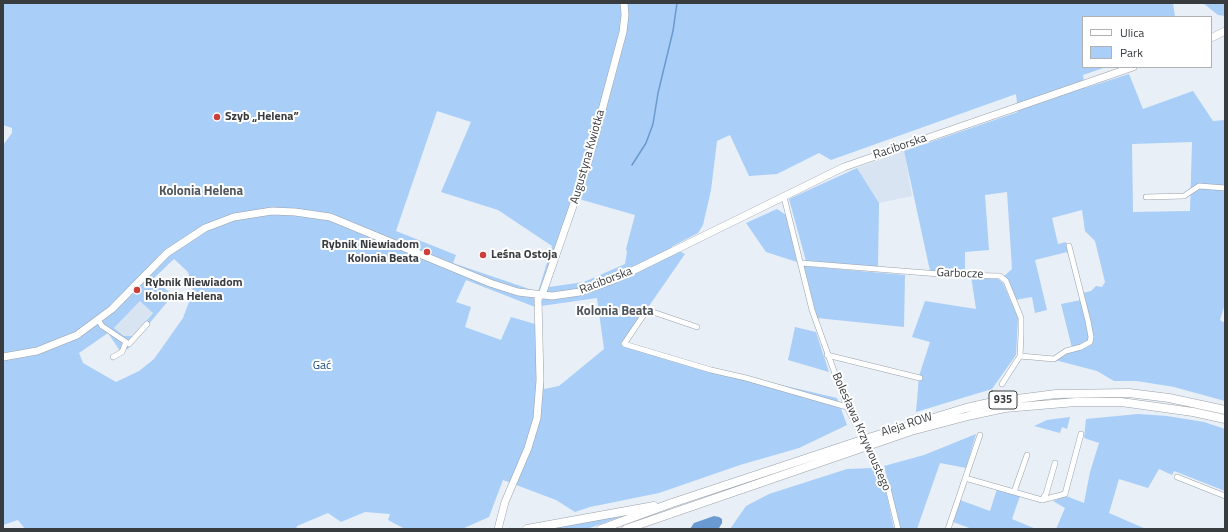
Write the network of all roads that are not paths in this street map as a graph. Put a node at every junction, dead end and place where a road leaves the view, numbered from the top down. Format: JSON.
{"nodes":[{"id":1,"x":624,"y":3,"type":"edge"},
{"id":2,"x":1225,"y":31,"type":"edge"},
{"id":3,"x":1212,"y":38,"type":"edge"},
{"id":4,"x":1131,"y":68,"type":"edge"},
{"id":5,"x":1225,"y":188,"type":"edge"},
{"id":6,"x":784,"y":197,"type":"junction"},
{"id":7,"x":1146,"y":197,"type":"dead end"},
{"id":8,"x":1069,"y":246,"type":"dead end"},
{"id":9,"x":801,"y":263,"type":"junction"},
{"id":10,"x":540,"y":295,"type":"junction"},
{"id":11,"x":99,"y":321,"type":"junction"},
{"id":12,"x":147,"y":324,"type":"dead end"},
{"id":13,"x":697,"y":327,"type":"dead end"},
{"id":14,"x":126,"y":342,"type":"junction"},
{"id":15,"x":827,"y":355,"type":"junction"},
{"id":16,"x":1020,"y":356,"type":"junction"},
{"id":17,"x":3,"y":357,"type":"edge"},
{"id":18,"x":113,"y":357,"type":"dead end"},
{"id":19,"x":920,"y":378,"type":"dead end"},
{"id":20,"x":1002,"y":384,"type":"dead end"},
{"id":21,"x":847,"y":407,"type":"junction"},
{"id":22,"x":1225,"y":410,"type":"edge"},
{"id":23,"x":1225,"y":419,"type":"edge"},
{"id":24,"x":1081,"y":434,"type":"dead end"},
{"id":25,"x":980,"y":435,"type":"dead end"},
{"id":26,"x":1027,"y":455,"type":"dead end"},
{"id":27,"x":1055,"y":463,"type":"dead end"},
{"id":28,"x":1177,"y":477,"type":"dead end"},
{"id":29,"x":965,"y":478,"type":"junction"},
{"id":30,"x":1014,"y":492,"type":"junction"},
{"id":31,"x":509,"y":493,"type":"junction"},
{"id":32,"x":1225,"y":496,"type":"edge"},
{"id":33,"x":1042,"y":500,"type":"junction"},
{"id":34,"x":672,"y":503,"type":"junction"},
{"id":35,"x":662,"y":515,"type":"junction"},
{"id":36,"x":498,"y":529,"type":"edge"},
{"id":37,"x":503,"y":529,"type":"edge"},
{"id":38,"x":527,"y":529,"type":"edge"},
{"id":39,"x":601,"y":529,"type":"edge"},
{"id":40,"x":626,"y":529,"type":"edge"},
{"id":41,"x":638,"y":529,"type":"edge"},
{"id":42,"x":898,"y":529,"type":"edge"},
{"id":43,"x":948,"y":529,"type":"edge"}],
"edges":[{"from":1,"to":10,"type":"main road","name":"Augustyna Kwiotka"},
{"from":2,"to":3,"type":"main road"},
{"from":4,"to":6,"type":"main road","name":"Raciborska"},
{"from":5,"to":7,"type":"street"},
{"from":6,"to":9,"type":"street","name":"Bolesława Krzywoustego"},
{"from":6,"to":10,"type":"main road","name":"Raciborska"},
{"from":8,"to":16,"type":"street"},
{"from":9,"to":15,"type":"street","name":"Bolesława Krzywoustego"},
{"from":9,"to":16,"type":"street","name":"Garbocze"},
{"from":10,"to":11,"type":"main road","name":"Raciborska"},
{"from":10,"to":31,"type":"main road","name":"Augustyna Kwiotka"},
{"from":11,"to":14,"type":"street"},
{"from":11,"to":17,"type":"main road","name":"Raciborska"},
{"from":12,"to":14,"type":"street"},
{"from":13,"to":21,"type":"street"},
{"from":14,"to":18,"type":"street"},
{"from":15,"to":19,"type":"street"},
{"from":15,"to":21,"type":"street","name":"Bolesława Krzywoustego"},
{"from":16,"to":20,"type":"street"},
{"from":21,"to":42,"type":"street","name":"Bolesława Krzywoustego","bridge":true},
{"from":22,"to":34,"type":"main road","name":"Aleja ROW","number":"935"},
{"from":23,"to":35,"type":"main road","name":"Aleja ROW","number":"935"},
{"from":24,"to":33,"type":"street"},
{"from":25,"to":29,"type":"street"},
{"from":26,"to":30,"type":"street"},
{"from":27,"to":33,"type":"street"},
{"from":28,"to":32,"type":"street"},
{"from":29,"to":30,"type":"street"},
{"from":29,"to":43,"type":"street"},
{"from":30,"to":33,"type":"street"},
{"from":31,"to":36,"type":"main road"},
{"from":31,"to":37,"type":"main road"},
{"from":34,"to":38,"type":"main road"},
{"from":34,"to":39,"type":"main road","name":"Aleja ROW","number":"935"},
{"from":35,"to":40,"type":"main road","name":"Aleja ROW","number":"935"},
{"from":35,"to":41,"type":"main road"}]}
